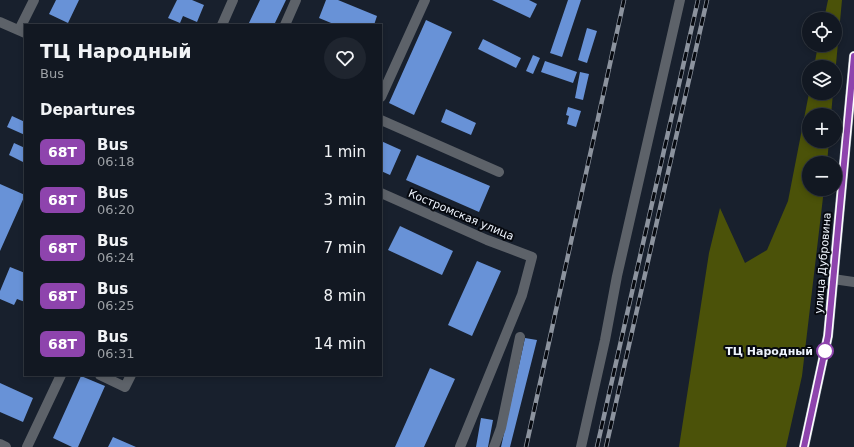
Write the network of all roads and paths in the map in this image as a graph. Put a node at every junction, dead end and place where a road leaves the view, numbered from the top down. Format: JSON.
{"nodes":[{"id":1,"x":34,"y":0,"type":"edge"},
{"id":2,"x":233,"y":0,"type":"edge"},
{"id":3,"x":296,"y":0,"type":"edge"},
{"id":4,"x":425,"y":0,"type":"edge"},
{"id":5,"x":680,"y":0,"type":"edge"},
{"id":6,"x":0,"y":22,"type":"edge"},
{"id":7,"x":25,"y":24,"type":"edge"},
{"id":8,"x":222,"y":24,"type":"edge"},
{"id":9,"x":285,"y":24,"type":"edge"},
{"id":10,"x":22,"y":32,"type":"edge"},
{"id":11,"x":854,"y":56,"type":"edge"},
{"id":12,"x":382,"y":95,"type":"edge"},
{"id":13,"x":382,"y":120,"type":"edge"},
{"id":14,"x":499,"y":172,"type":"dead end"},
{"id":15,"x":382,"y":193,"type":"edge"},
{"id":16,"x":833,"y":280,"type":"junction"},
{"id":17,"x":854,"y":282,"type":"edge"},
{"id":18,"x":520,"y":337,"type":"dead end"},
{"id":19,"x":61,"y":376,"type":"edge"},
{"id":20,"x":102,"y":376,"type":"edge"},
{"id":21,"x":130,"y":376,"type":"edge"},
{"id":22,"x":0,"y":444,"type":"edge"},
{"id":23,"x":6,"y":447,"type":"edge"},
{"id":24,"x":27,"y":447,"type":"edge"},
{"id":25,"x":460,"y":447,"type":"edge"},
{"id":26,"x":494,"y":447,"type":"edge"},
{"id":27,"x":581,"y":447,"type":"edge"},
{"id":28,"x":804,"y":447,"type":"edge"}],
"edges":[{"from":1,"to":7,"type":"street"},
{"from":2,"to":8,"type":"street"},
{"from":3,"to":9,"type":"street"},
{"from":4,"to":12,"type":"street"},
{"from":5,"to":27,"type":"street"},
{"from":6,"to":10,"type":"street"},
{"from":11,"to":16,"type":"main road","name":"улица Дубровина"},
{"from":13,"to":14,"type":"street"},
{"from":15,"to":25,"type":"street","name":"Костромская улица"},
{"from":16,"to":17,"type":"street"},
{"from":16,"to":28,"type":"main road","name":"улица Дубровина"},
{"from":18,"to":26,"type":"street"},
{"from":19,"to":24,"type":"street"},
{"from":20,"to":21,"type":"street"},
{"from":22,"to":23,"type":"street"}]}
